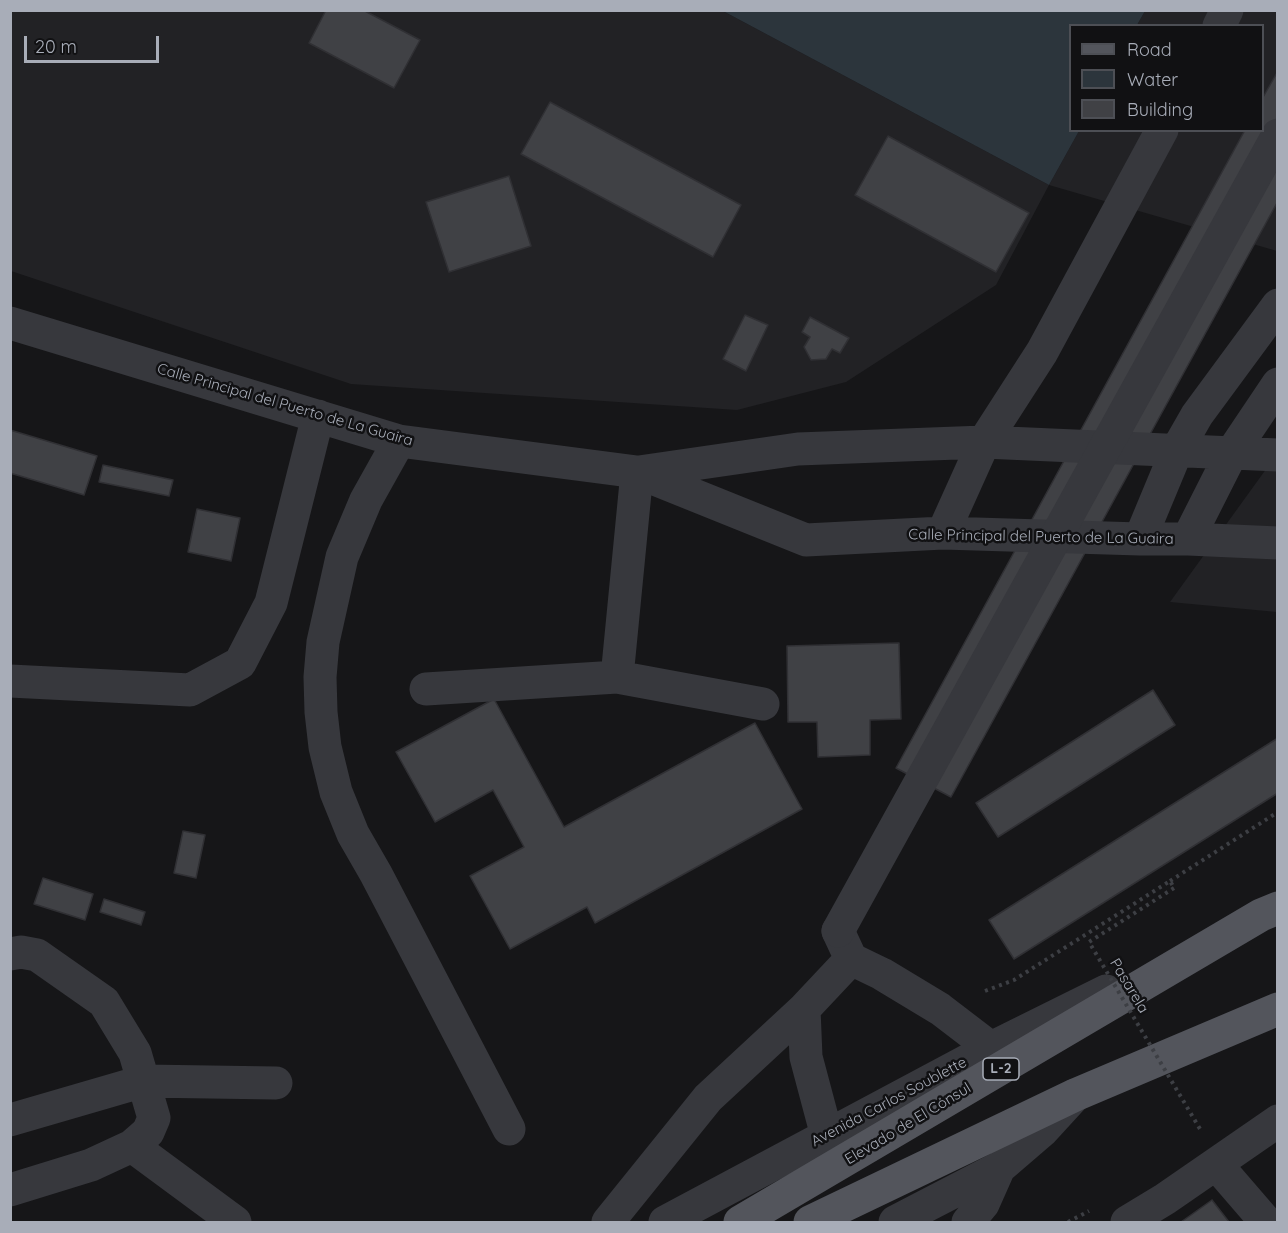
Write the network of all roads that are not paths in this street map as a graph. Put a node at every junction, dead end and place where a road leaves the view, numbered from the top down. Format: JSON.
{"nodes":[{"id":1,"x":1227,"y":10,"type":"edge"},
{"id":2,"x":1220,"y":24,"type":"edge"},
{"id":3,"x":1161,"y":132,"type":"edge"},
{"id":4,"x":1278,"y":135,"type":"edge"},
{"id":5,"x":1278,"y":305,"type":"edge"},
{"id":6,"x":10,"y":323,"type":"edge"},
{"id":7,"x":1278,"y":384,"type":"edge"},
{"id":8,"x":318,"y":416,"type":"junction"},
{"id":9,"x":399,"y":441,"type":"junction"},
{"id":10,"x":984,"y":442,"type":"junction"},
{"id":11,"x":1177,"y":450,"type":"junction"},
{"id":12,"x":1231,"y":454,"type":"junction"},
{"id":13,"x":1278,"y":455,"type":"edge"},
{"id":14,"x":637,"y":472,"type":"junction"},
{"id":15,"x":943,"y":533,"type":"junction"},
{"id":16,"x":1140,"y":539,"type":"junction"},
{"id":17,"x":1188,"y":539,"type":"junction"},
{"id":18,"x":1278,"y":543,"type":"edge"},
{"id":19,"x":617,"y":677,"type":"junction"},
{"id":20,"x":10,"y":681,"type":"edge"},
{"id":21,"x":426,"y":689,"type":"dead end"},
{"id":22,"x":763,"y":704,"type":"dead end"},
{"id":23,"x":1269,"y":911,"type":"edge"},
{"id":24,"x":844,"y":945,"type":"junction"},
{"id":25,"x":10,"y":954,"type":"edge"},
{"id":26,"x":804,"y":1009,"type":"junction"},
{"id":27,"x":1278,"y":1009,"type":"edge"},
{"id":28,"x":991,"y":1048,"type":"junction"},
{"id":29,"x":144,"y":1081,"type":"junction"},
{"id":30,"x":276,"y":1083,"type":"dead end"},
{"id":31,"x":1075,"y":1095,"type":"junction"},
{"id":32,"x":10,"y":1120,"type":"edge"},
{"id":33,"x":1278,"y":1121,"type":"edge"},
{"id":34,"x":508,"y":1129,"type":"dead end"},
{"id":35,"x":827,"y":1136,"type":"junction"},
{"id":36,"x":132,"y":1146,"type":"junction"},
{"id":37,"x":1216,"y":1164,"type":"junction"},
{"id":38,"x":999,"y":1168,"type":"junction"},
{"id":39,"x":10,"y":1190,"type":"edge"},
{"id":40,"x":235,"y":1222,"type":"edge"},
{"id":41,"x":608,"y":1222,"type":"edge"},
{"id":42,"x":664,"y":1222,"type":"edge"},
{"id":43,"x":740,"y":1222,"type":"edge"},
{"id":44,"x":810,"y":1222,"type":"edge"},
{"id":45,"x":895,"y":1222,"type":"edge"},
{"id":46,"x":968,"y":1222,"type":"edge"},
{"id":47,"x":1128,"y":1222,"type":"edge"},
{"id":48,"x":1266,"y":1222,"type":"edge"}],
"edges":[{"from":1,"to":2,"type":"street"},
{"from":3,"to":10,"type":"street"},
{"from":4,"to":24,"type":"street","bridge":true},
{"from":5,"to":11,"type":"street"},
{"from":6,"to":8,"type":"street","name":"Calle Principal del Puerto de La Guaira"},
{"from":7,"to":12,"type":"street"},
{"from":8,"to":9,"type":"street","name":"Calle Principal del Puerto de La Guaira"},
{"from":8,"to":20,"type":"street"},
{"from":9,"to":14,"type":"street","name":"Calle Principal del Puerto de La Guaira"},
{"from":9,"to":34,"type":"street"},
{"from":10,"to":11,"type":"street","name":"Calle Principal del Puerto de La Guaira"},
{"from":10,"to":14,"type":"street","name":"Calle Principal del Puerto de La Guaira"},
{"from":10,"to":15,"type":"street"},
{"from":11,"to":12,"type":"street","name":"Calle Principal del Puerto de La Guaira"},
{"from":11,"to":16,"type":"street"},
{"from":12,"to":13,"type":"street","name":"Calle Principal del Puerto de La Guaira"},
{"from":12,"to":17,"type":"street"},
{"from":14,"to":15,"type":"street","name":"Calle Principal del Puerto de La Guaira"},
{"from":14,"to":19,"type":"street"},
{"from":15,"to":16,"type":"street","name":"Calle Principal del Puerto de La Guaira"},
{"from":16,"to":17,"type":"street","name":"Calle Principal del Puerto de La Guaira"},
{"from":17,"to":18,"type":"street","name":"Calle Principal del Puerto de La Guaira"},
{"from":19,"to":21,"type":"street"},
{"from":19,"to":22,"type":"street"},
{"from":23,"to":28,"type":"street","name":"Avenida Carlos Soublette","number":"L-2"},
{"from":23,"to":43,"type":"main road","name":"Elevado de El Cónsul","number":"L-2"},
{"from":24,"to":26,"type":"street"},
{"from":24,"to":28,"type":"street"},
{"from":25,"to":29,"type":"street"},
{"from":26,"to":35,"type":"street"},
{"from":26,"to":41,"type":"street"},
{"from":27,"to":31,"type":"main road"},
{"from":28,"to":35,"type":"street","name":"Avenida Carlos Soublette","number":"L-2"},
{"from":29,"to":30,"type":"street"},
{"from":29,"to":32,"type":"street"},
{"from":29,"to":36,"type":"street"},
{"from":31,"to":38,"type":"street"},
{"from":31,"to":44,"type":"main road"},
{"from":33,"to":37,"type":"street"},
{"from":35,"to":42,"type":"street","name":"Avenida Carlos Soublette","number":"L-2"},
{"from":36,"to":39,"type":"street"},
{"from":36,"to":40,"type":"street"},
{"from":37,"to":47,"type":"street"},
{"from":37,"to":48,"type":"street"},
{"from":38,"to":45,"type":"street"},
{"from":38,"to":46,"type":"street"}]}
